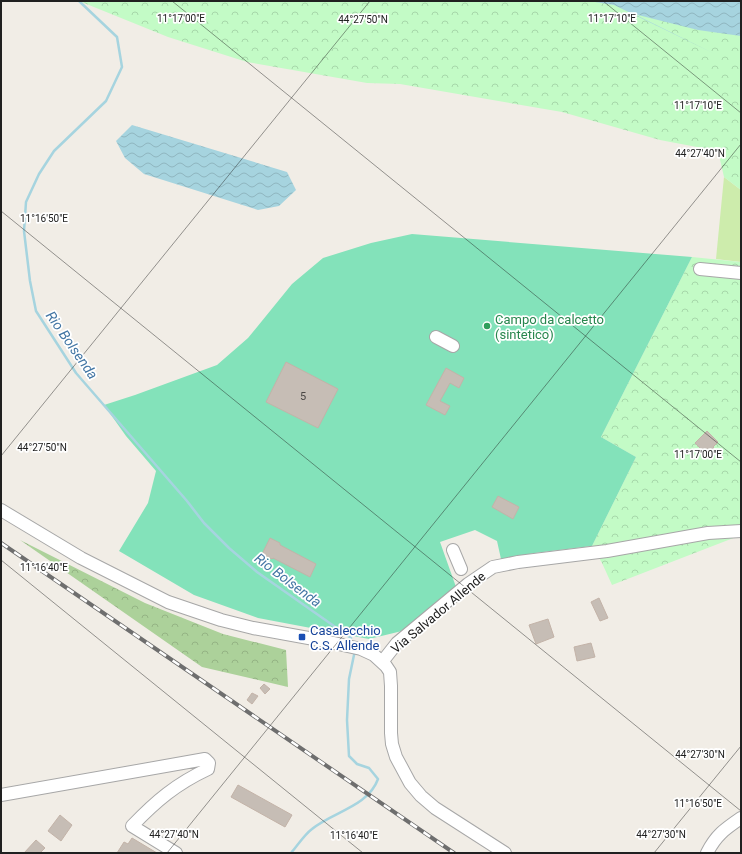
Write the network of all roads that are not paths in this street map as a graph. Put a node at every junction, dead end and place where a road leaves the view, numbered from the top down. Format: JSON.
{"nodes":[{"id":1,"x":700,"y":269,"type":"dead end"},
{"id":2,"x":741,"y":273,"type":"edge"},
{"id":3,"x":436,"y":337,"type":"dead end"},
{"id":4,"x":453,"y":346,"type":"dead end"},
{"id":5,"x":1,"y":510,"type":"edge"},
{"id":6,"x":741,"y":531,"type":"edge"},
{"id":7,"x":452,"y":550,"type":"dead end"},
{"id":8,"x":461,"y":569,"type":"dead end"},
{"id":9,"x":382,"y":662,"type":"junction"},
{"id":10,"x":1,"y":795,"type":"edge"},
{"id":11,"x":741,"y":818,"type":"edge"},
{"id":12,"x":176,"y":853,"type":"edge"},
{"id":13,"x":505,"y":853,"type":"edge"},
{"id":14,"x":708,"y":853,"type":"edge"}],
"edges":[{"from":1,"to":2,"type":"street"},
{"from":3,"to":4,"type":"street"},
{"from":5,"to":9,"type":"street"},
{"from":6,"to":9,"type":"street","name":"Via Salvador Allende"},
{"from":7,"to":8,"type":"street"},
{"from":9,"to":13,"type":"street","name":"Via Salvador Allende"},
{"from":10,"to":12,"type":"street"},
{"from":11,"to":14,"type":"street"}]}
